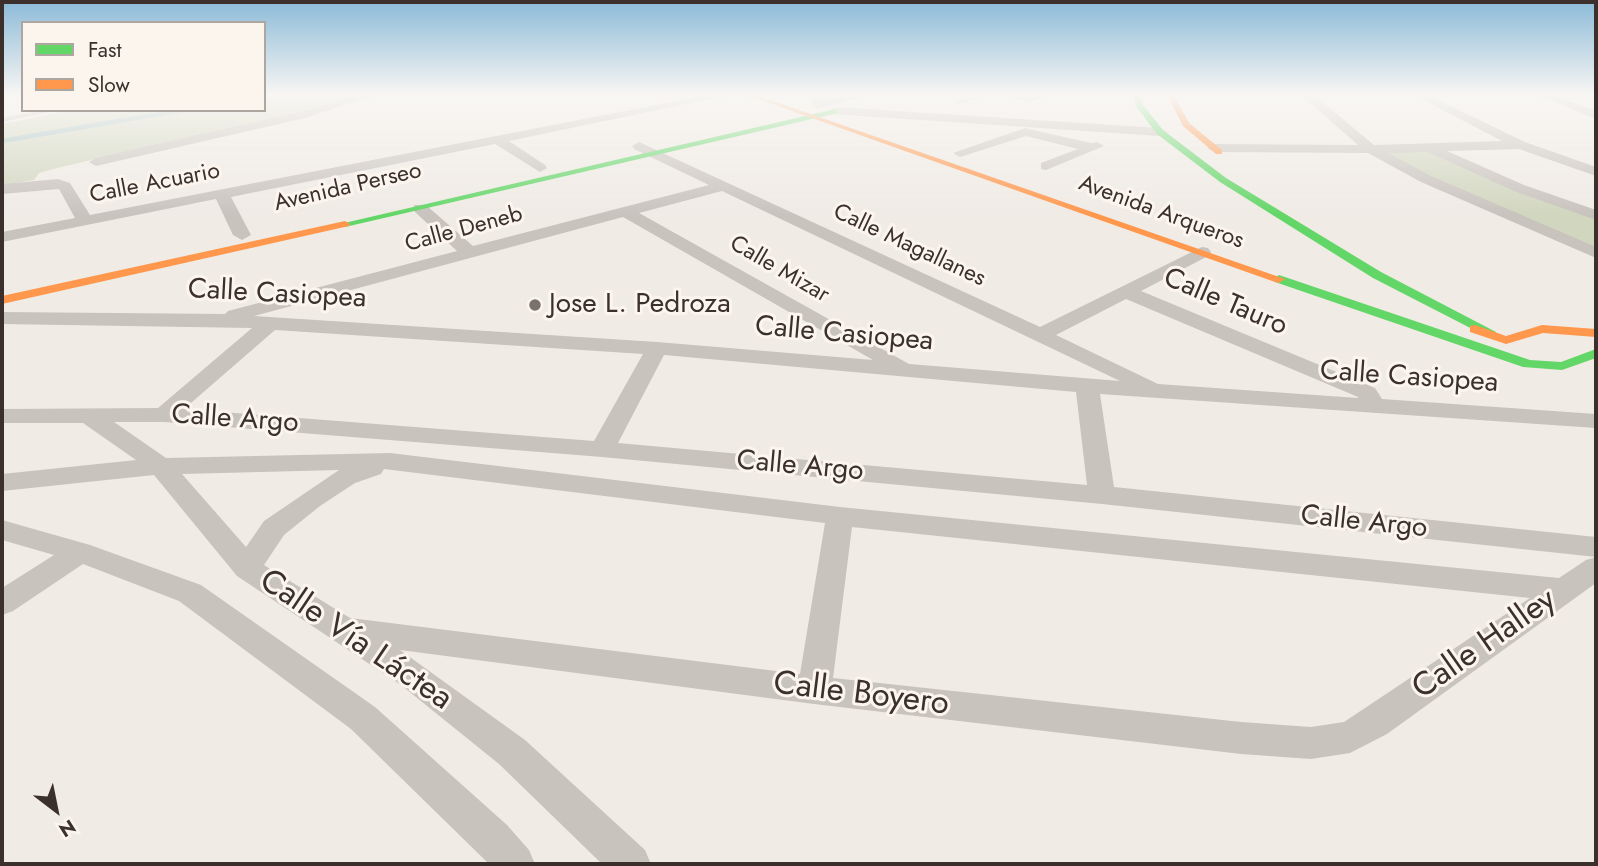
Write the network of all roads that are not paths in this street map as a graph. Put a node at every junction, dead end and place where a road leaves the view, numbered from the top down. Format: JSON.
{"nodes":[{"id":1,"x":216,"y":134,"type":"edge"},
{"id":2,"x":525,"y":134,"type":"edge"},
{"id":3,"x":705,"y":134,"type":"edge"},
{"id":4,"x":706,"y":134,"type":"edge"},
{"id":5,"x":893,"y":134,"type":"edge"},
{"id":6,"x":905,"y":134,"type":"edge"},
{"id":7,"x":1018,"y":134,"type":"edge"},
{"id":8,"x":1035,"y":134,"type":"edge"},
{"id":9,"x":1115,"y":134,"type":"edge"},
{"id":10,"x":1163,"y":134,"type":"edge"},
{"id":11,"x":1198,"y":134,"type":"edge"},
{"id":12,"x":1354,"y":134,"type":"edge"},
{"id":13,"x":1499,"y":134,"type":"edge"},
{"id":14,"x":498,"y":140,"type":"junction"},
{"id":15,"x":1520,"y":145,"type":"junction"},
{"id":16,"x":1093,"y":148,"type":"junction"},
{"id":17,"x":1214,"y":148,"type":"junction"},
{"id":18,"x":1429,"y":148,"type":"junction"},
{"id":19,"x":1371,"y":149,"type":"junction"},
{"id":20,"x":647,"y":150,"type":"junction"},
{"id":21,"x":960,"y":153,"type":"junction"},
{"id":22,"x":96,"y":162,"type":"dead end"},
{"id":23,"x":1236,"y":164,"type":"dead end"},
{"id":24,"x":1046,"y":166,"type":"dead end"},
{"id":25,"x":540,"y":168,"type":"junction"},
{"id":26,"x":1596,"y":172,"type":"edge"},
{"id":27,"x":722,"y":186,"type":"junction"},
{"id":28,"x":2,"y":189,"type":"edge"},
{"id":29,"x":222,"y":195,"type":"junction"},
{"id":30,"x":420,"y":208,"type":"junction"},
{"id":31,"x":626,"y":212,"type":"junction"},
{"id":32,"x":1596,"y":215,"type":"edge"},
{"id":33,"x":85,"y":221,"type":"junction"},
{"id":34,"x":242,"y":235,"type":"junction"},
{"id":35,"x":2,"y":237,"type":"edge"},
{"id":36,"x":1202,"y":252,"type":"junction"},
{"id":37,"x":470,"y":253,"type":"junction"},
{"id":38,"x":1596,"y":253,"type":"edge"},
{"id":39,"x":2,"y":287,"type":"edge"},
{"id":40,"x":1124,"y":291,"type":"junction"},
{"id":41,"x":2,"y":300,"type":"edge"},
{"id":42,"x":2,"y":318,"type":"edge"},
{"id":43,"x":1518,"y":318,"type":"dead end"},
{"id":44,"x":218,"y":320,"type":"junction"},
{"id":45,"x":268,"y":324,"type":"junction"},
{"id":46,"x":1542,"y":329,"type":"junction"},
{"id":47,"x":1596,"y":333,"type":"edge"},
{"id":48,"x":1042,"y":334,"type":"junction"},
{"id":49,"x":1506,"y":340,"type":"junction"},
{"id":50,"x":657,"y":348,"type":"junction"},
{"id":51,"x":1596,"y":352,"type":"edge"},
{"id":52,"x":1562,"y":366,"type":"junction"},
{"id":53,"x":908,"y":371,"type":"junction"},
{"id":54,"x":1585,"y":375,"type":"dead end"},
{"id":55,"x":1087,"y":386,"type":"junction"},
{"id":56,"x":1158,"y":391,"type":"junction"},
{"id":57,"x":1374,"y":406,"type":"junction"},
{"id":58,"x":86,"y":414,"type":"junction"},
{"id":59,"x":164,"y":415,"type":"junction"},
{"id":60,"x":2,"y":416,"type":"edge"},
{"id":61,"x":1596,"y":421,"type":"edge"},
{"id":62,"x":601,"y":449,"type":"junction"},
{"id":63,"x":390,"y":461,"type":"junction"},
{"id":64,"x":161,"y":466,"type":"junction"},
{"id":65,"x":2,"y":483,"type":"edge"},
{"id":66,"x":1102,"y":495,"type":"junction"},
{"id":67,"x":840,"y":516,"type":"junction"},
{"id":68,"x":8,"y":537,"type":"edge"},
{"id":69,"x":1596,"y":547,"type":"edge"},
{"id":70,"x":80,"y":552,"type":"junction"},
{"id":71,"x":247,"y":568,"type":"junction"},
{"id":72,"x":1596,"y":568,"type":"edge"},
{"id":73,"x":1562,"y":590,"type":"junction"},
{"id":74,"x":2,"y":603,"type":"edge"},
{"id":75,"x":344,"y":630,"type":"junction"},
{"id":76,"x":814,"y":690,"type":"junction"},
{"id":77,"x":1375,"y":723,"type":"joint"},
{"id":78,"x":515,"y":864,"type":"edge"},
{"id":79,"x":631,"y":864,"type":"edge"}],
"edges":[{"from":1,"to":22,"type":"street"},
{"from":2,"to":14,"type":"street","name":"Calle Acuario"},
{"from":3,"to":20,"type":"main road","name":"Avenida Perseo"},
{"from":4,"to":20,"type":"main road","name":"Avenida Perseo"},
{"from":5,"to":36,"type":"main road","name":"Avenida Arqueros"},
{"from":6,"to":21,"type":"main road","name":"Avenida Arqueros"},
{"from":7,"to":21,"type":"street"},
{"from":8,"to":16,"type":"street"},
{"from":9,"to":16,"type":"street"},
{"from":10,"to":49,"type":"main road"},
{"from":11,"to":17,"type":"main road"},
{"from":12,"to":19,"type":"street"},
{"from":13,"to":15,"type":"street"},
{"from":14,"to":25,"type":"street"},
{"from":14,"to":29,"type":"street","name":"Calle Acuario"},
{"from":15,"to":18,"type":"street"},
{"from":15,"to":26,"type":"street"},
{"from":16,"to":24,"type":"street"},
{"from":17,"to":19,"type":"street"},
{"from":17,"to":23,"type":"main road"},
{"from":18,"to":19,"type":"street"},
{"from":18,"to":32,"type":"street"},
{"from":19,"to":38,"type":"street"},
{"from":20,"to":25,"type":"main road","name":"Avenida Perseo"},
{"from":20,"to":27,"type":"street","name":"Calle Magallanes"},
{"from":20,"to":30,"type":"main road","name":"Avenida Perseo"},
{"from":21,"to":49,"type":"main road","name":"Avenida Arqueros"},
{"from":25,"to":34,"type":"main road","name":"Avenida Perseo"},
{"from":27,"to":31,"type":"street","name":"Calle Deneb"},
{"from":27,"to":48,"type":"street","name":"Calle Magallanes"},
{"from":28,"to":33,"type":"street"},
{"from":29,"to":33,"type":"street","name":"Calle Acuario"},
{"from":29,"to":34,"type":"street"},
{"from":30,"to":37,"type":"street"},
{"from":30,"to":41,"type":"main road","name":"Avenida Perseo"},
{"from":31,"to":37,"type":"street","name":"Calle Deneb"},
{"from":31,"to":53,"type":"street","name":"Calle Mizar"},
{"from":33,"to":35,"type":"street","name":"Calle Acuario"},
{"from":34,"to":39,"type":"main road","name":"Avenida Perseo"},
{"from":36,"to":40,"type":"street"},
{"from":36,"to":52,"type":"main road","name":"Avenida Arqueros"},
{"from":37,"to":44,"type":"street","name":"Calle Deneb"},
{"from":40,"to":48,"type":"street"},
{"from":40,"to":57,"type":"street","name":"Calle Tauro"},
{"from":42,"to":44,"type":"street","name":"Calle Casiopea"},
{"from":43,"to":46,"type":"main road"},
{"from":44,"to":45,"type":"street","name":"Calle Casiopea"},
{"from":45,"to":50,"type":"street","name":"Calle Casiopea"},
{"from":45,"to":59,"type":"street"},
{"from":46,"to":47,"type":"main road"},
{"from":46,"to":49,"type":"main road"},
{"from":46,"to":51,"type":"main road"},
{"from":48,"to":56,"type":"street","name":"Calle Magallanes"},
{"from":49,"to":52,"type":"main road"},
{"from":50,"to":53,"type":"street","name":"Calle Casiopea"},
{"from":50,"to":62,"type":"street"},
{"from":51,"to":52,"type":"main road"},
{"from":52,"to":54,"type":"main road"},
{"from":53,"to":55,"type":"street","name":"Calle Casiopea"},
{"from":55,"to":56,"type":"street","name":"Calle Casiopea"},
{"from":55,"to":66,"type":"street"},
{"from":56,"to":57,"type":"street","name":"Calle Casiopea"},
{"from":57,"to":61,"type":"street","name":"Calle Casiopea"},
{"from":58,"to":59,"type":"street","name":"Calle Argo"},
{"from":58,"to":60,"type":"street","name":"Calle Argo"},
{"from":58,"to":64,"type":"street","name":"Calle Vía Láctea"},
{"from":59,"to":62,"type":"street","name":"Calle Argo"},
{"from":62,"to":66,"type":"street","name":"Calle Argo"},
{"from":63,"to":64,"type":"street","name":"Calle Argo"},
{"from":63,"to":67,"type":"street","name":"Calle Argo"},
{"from":63,"to":71,"type":"street"},
{"from":64,"to":65,"type":"street","name":"Calle Argo"},
{"from":64,"to":71,"type":"street","name":"Calle Vía Láctea"},
{"from":66,"to":69,"type":"street","name":"Calle Argo"},
{"from":67,"to":73,"type":"street","name":"Calle Argo"},
{"from":67,"to":76,"type":"street"},
{"from":68,"to":70,"type":"street","name":"Calle Vía Láctea"},
{"from":70,"to":74,"type":"street"},
{"from":70,"to":78,"type":"street","name":"Calle Vía Láctea"},
{"from":71,"to":75,"type":"street","name":"Calle Vía Láctea"},
{"from":72,"to":73,"type":"street","name":"Calle Halley"},
{"from":73,"to":77,"type":"street","name":"Calle Halley"},
{"from":75,"to":76,"type":"street","name":"Calle Boyero"},
{"from":75,"to":79,"type":"street","name":"Calle Vía Láctea"},
{"from":76,"to":77,"type":"street","name":"Calle Boyero"}]}
